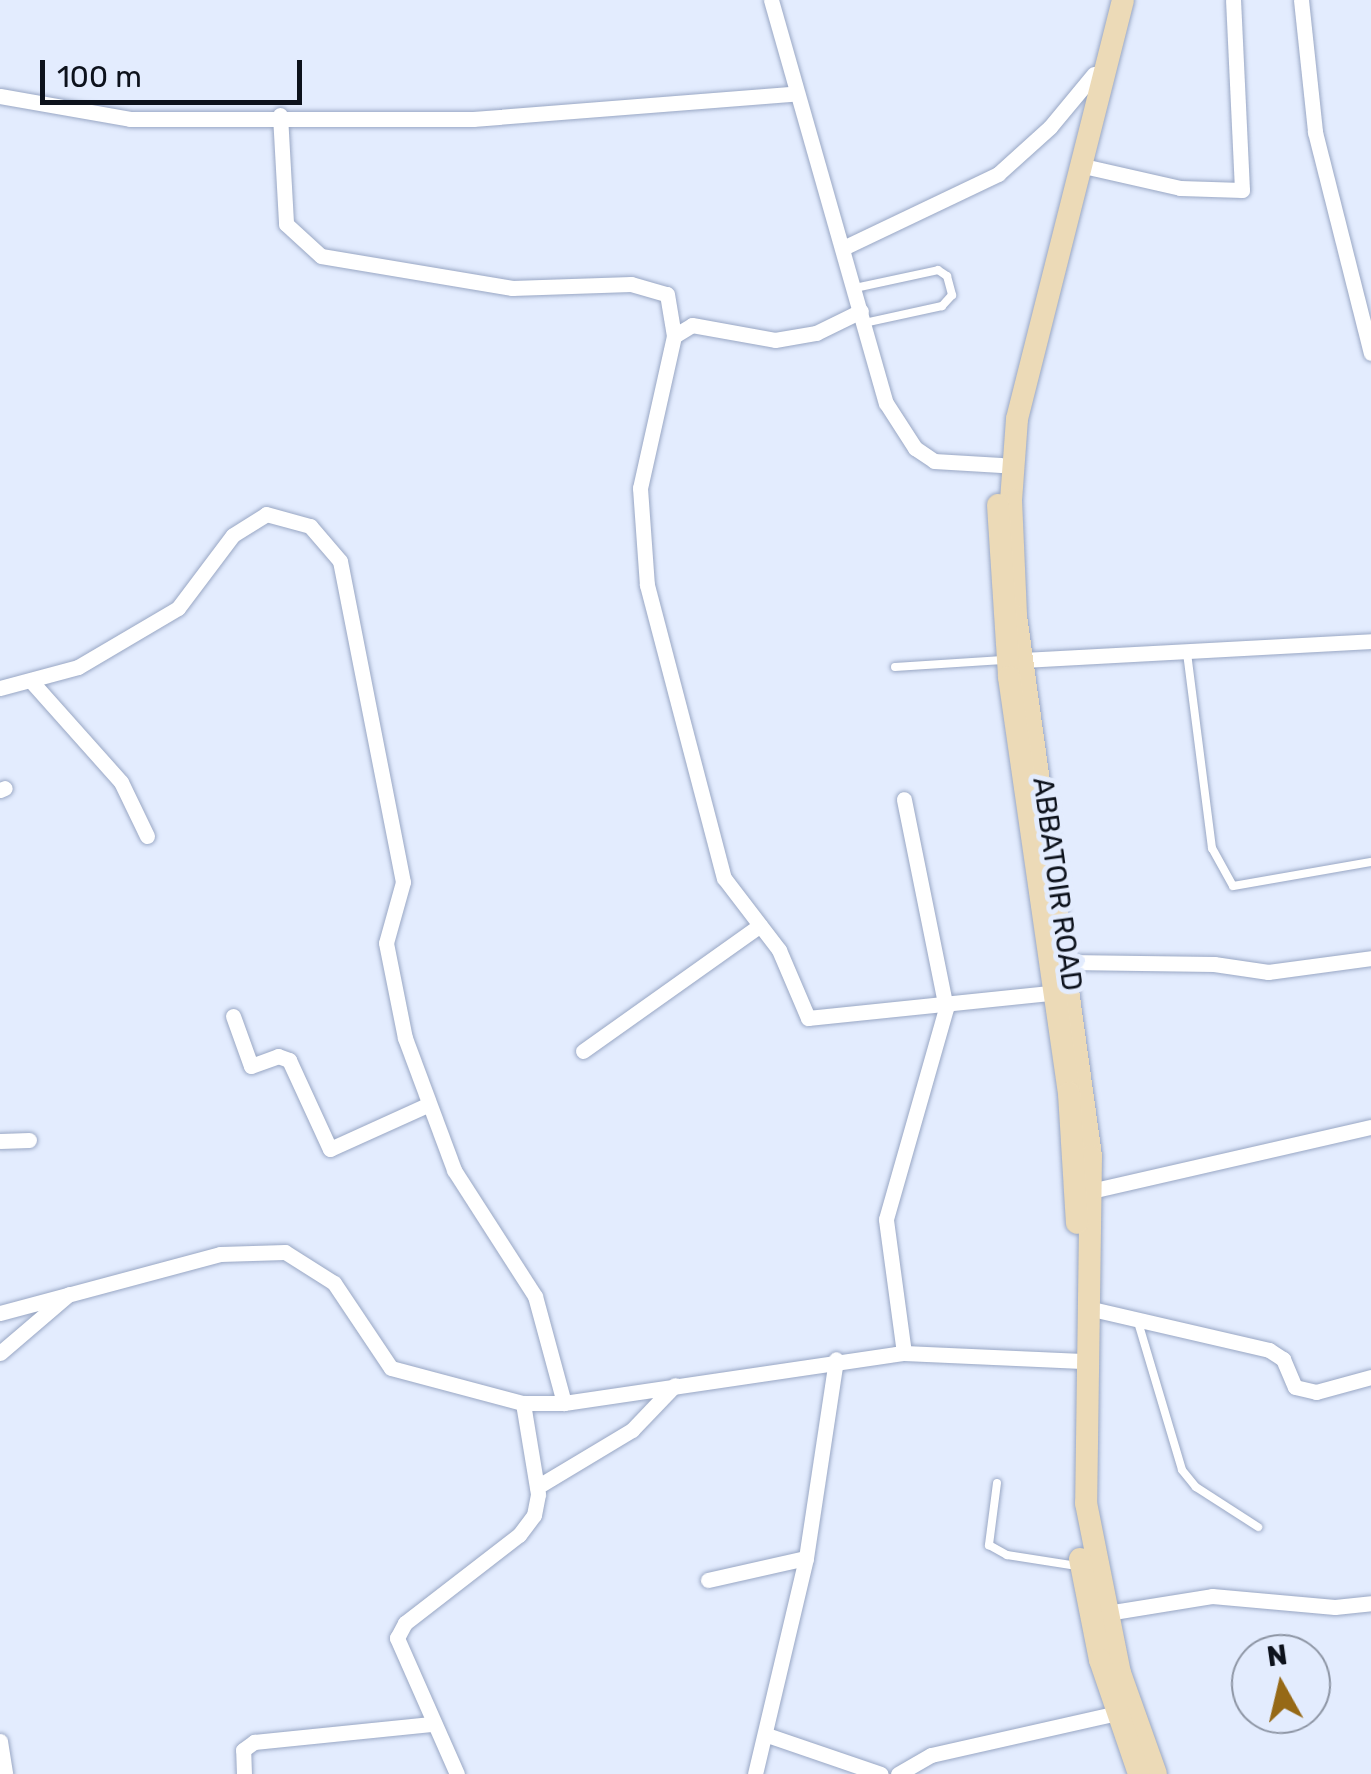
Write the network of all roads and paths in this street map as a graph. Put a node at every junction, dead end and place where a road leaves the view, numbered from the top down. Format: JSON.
{"nodes":[{"id":1,"x":771,"y":0,"type":"edge"},
{"id":2,"x":1113,"y":0,"type":"edge"},
{"id":3,"x":1124,"y":0,"type":"edge"},
{"id":4,"x":1233,"y":0,"type":"edge"},
{"id":5,"x":1301,"y":0,"type":"edge"},
{"id":6,"x":1094,"y":74,"type":"junction"},
{"id":7,"x":792,"y":94,"type":"junction"},
{"id":8,"x":0,"y":96,"type":"edge"},
{"id":9,"x":280,"y":115,"type":"junction"},
{"id":10,"x":1080,"y":165,"type":"junction"},
{"id":11,"x":843,"y":248,"type":"junction"},
{"id":12,"x":854,"y":288,"type":"junction"},
{"id":13,"x":863,"y":317,"type":"junction"},
{"id":14,"x":674,"y":336,"type":"junction"},
{"id":15,"x":1371,"y":353,"type":"edge"},
{"id":16,"x":1001,"y":465,"type":"junction"},
{"id":17,"x":1371,"y":640,"type":"edge"},
{"id":18,"x":1187,"y":653,"type":"junction"},
{"id":19,"x":1015,"y":660,"type":"junction"},
{"id":20,"x":895,"y":667,"type":"dead end"},
{"id":21,"x":31,"y":681,"type":"junction"},
{"id":22,"x":0,"y":688,"type":"edge"},
{"id":23,"x":904,"y":799,"type":"dead end"},
{"id":24,"x":147,"y":836,"type":"dead end"},
{"id":25,"x":1371,"y":862,"type":"edge"},
{"id":26,"x":760,"y":925,"type":"junction"},
{"id":27,"x":1371,"y":958,"type":"edge"},
{"id":28,"x":1068,"y":962,"type":"junction"},
{"id":29,"x":1052,"y":993,"type":"junction"},
{"id":30,"x":946,"y":1008,"type":"junction"},
{"id":31,"x":233,"y":1016,"type":"dead end"},
{"id":32,"x":583,"y":1051,"type":"dead end"},
{"id":33,"x":427,"y":1105,"type":"junction"},
{"id":34,"x":1371,"y":1127,"type":"edge"},
{"id":35,"x":29,"y":1140,"type":"dead end"},
{"id":36,"x":0,"y":1141,"type":"edge"},
{"id":37,"x":1091,"y":1191,"type":"junction"},
{"id":38,"x":73,"y":1292,"type":"junction"},
{"id":39,"x":1092,"y":1309,"type":"junction"},
{"id":40,"x":0,"y":1313,"type":"edge"},
{"id":41,"x":1138,"y":1322,"type":"junction"},
{"id":42,"x":0,"y":1353,"type":"edge"},
{"id":43,"x":904,"y":1353,"type":"junction"},
{"id":44,"x":836,"y":1359,"type":"junction"},
{"id":45,"x":1077,"y":1361,"type":"junction"},
{"id":46,"x":1371,"y":1377,"type":"edge"},
{"id":47,"x":675,"y":1385,"type":"junction"},
{"id":48,"x":523,"y":1403,"type":"junction"},
{"id":49,"x":564,"y":1404,"type":"junction"},
{"id":50,"x":998,"y":1483,"type":"dead end"},
{"id":51,"x":537,"y":1486,"type":"junction"},
{"id":52,"x":1258,"y":1527,"type":"dead end"},
{"id":53,"x":806,"y":1558,"type":"junction"},
{"id":54,"x":1081,"y":1567,"type":"junction"},
{"id":55,"x":708,"y":1580,"type":"dead end"},
{"id":56,"x":1371,"y":1604,"type":"edge"},
{"id":57,"x":1106,"y":1612,"type":"junction"},
{"id":58,"x":1117,"y":1713,"type":"junction"},
{"id":59,"x":431,"y":1724,"type":"junction"},
{"id":60,"x":767,"y":1735,"type":"junction"},
{"id":61,"x":0,"y":1741,"type":"edge"},
{"id":62,"x":5,"y":1774,"type":"edge"},
{"id":63,"x":244,"y":1774,"type":"edge"},
{"id":64,"x":457,"y":1774,"type":"edge"},
{"id":65,"x":755,"y":1774,"type":"edge"},
{"id":66,"x":881,"y":1774,"type":"edge"},
{"id":67,"x":898,"y":1774,"type":"edge"},
{"id":68,"x":1139,"y":1774,"type":"edge"},
{"id":69,"x":1156,"y":1774,"type":"edge"}],
"edges":[{"from":1,"to":7,"type":"street"},
{"from":2,"to":6,"type":"street","name":"ABBATOIR ROAD"},
{"from":3,"to":10,"type":"street","name":"ABBATOIR ROAD"},
{"from":4,"to":10,"type":"street"},
{"from":5,"to":15,"type":"street"},
{"from":6,"to":11,"type":"street"},
{"from":6,"to":16,"type":"street","name":"ABBATOIR ROAD"},
{"from":7,"to":9,"type":"street"},
{"from":7,"to":11,"type":"street"},
{"from":8,"to":9,"type":"street"},
{"from":9,"to":14,"type":"street"},
{"from":10,"to":19,"type":"street","name":"ABBATOIR ROAD"},
{"from":11,"to":12,"type":"street"},
{"from":12,"to":13,"type":"street"},
{"from":12,"to":13,"type":"lane"},
{"from":13,"to":14,"type":"street"},
{"from":13,"to":16,"type":"street"},
{"from":14,"to":26,"type":"street"},
{"from":16,"to":19,"type":"street","name":"ABBATOIR ROAD"},
{"from":17,"to":18,"type":"street"},
{"from":18,"to":19,"type":"street"},
{"from":18,"to":25,"type":"lane"},
{"from":19,"to":20,"type":"lane"},
{"from":19,"to":28,"type":"street","name":"ABBATOIR ROAD"},
{"from":19,"to":29,"type":"street","name":"ABBATOIR ROAD"},
{"from":21,"to":22,"type":"street"},
{"from":21,"to":24,"type":"street"},
{"from":21,"to":33,"type":"street"},
{"from":23,"to":30,"type":"street"},
{"from":26,"to":30,"type":"street"},
{"from":26,"to":32,"type":"street"},
{"from":27,"to":28,"type":"street"},
{"from":28,"to":37,"type":"street","name":"ABBATOIR ROAD"},
{"from":29,"to":30,"type":"street"},
{"from":29,"to":45,"type":"street","name":"ABBATOIR ROAD"},
{"from":30,"to":43,"type":"street"},
{"from":31,"to":33,"type":"street"},
{"from":33,"to":49,"type":"street"},
{"from":34,"to":37,"type":"street"},
{"from":35,"to":36,"type":"street"},
{"from":37,"to":39,"type":"street","name":"ABBATOIR ROAD"},
{"from":38,"to":40,"type":"street"},
{"from":38,"to":42,"type":"street"},
{"from":38,"to":48,"type":"street"},
{"from":39,"to":41,"type":"street"},
{"from":39,"to":57,"type":"street","name":"ABBATOIR ROAD"},
{"from":41,"to":46,"type":"street"},
{"from":41,"to":52,"type":"lane"},
{"from":43,"to":44,"type":"street"},
{"from":43,"to":45,"type":"street"},
{"from":44,"to":47,"type":"street"},
{"from":44,"to":53,"type":"street"},
{"from":45,"to":54,"type":"street","name":"ABBATOIR ROAD"},
{"from":47,"to":49,"type":"street"},
{"from":47,"to":51,"type":"street"},
{"from":48,"to":49,"type":"street"},
{"from":48,"to":51,"type":"street"},
{"from":50,"to":54,"type":"lane"},
{"from":51,"to":59,"type":"street"},
{"from":53,"to":55,"type":"street"},
{"from":53,"to":60,"type":"street"},
{"from":54,"to":58,"type":"street","name":"ABBATOIR ROAD"},
{"from":56,"to":57,"type":"street"},
{"from":57,"to":69,"type":"street","name":"ABBATOIR ROAD"},
{"from":58,"to":67,"type":"street"},
{"from":58,"to":68,"type":"street","name":"ABBATOIR ROAD"},
{"from":59,"to":63,"type":"street"},
{"from":59,"to":64,"type":"street"},
{"from":60,"to":65,"type":"street"},
{"from":60,"to":66,"type":"street"},
{"from":61,"to":62,"type":"street"}]}
